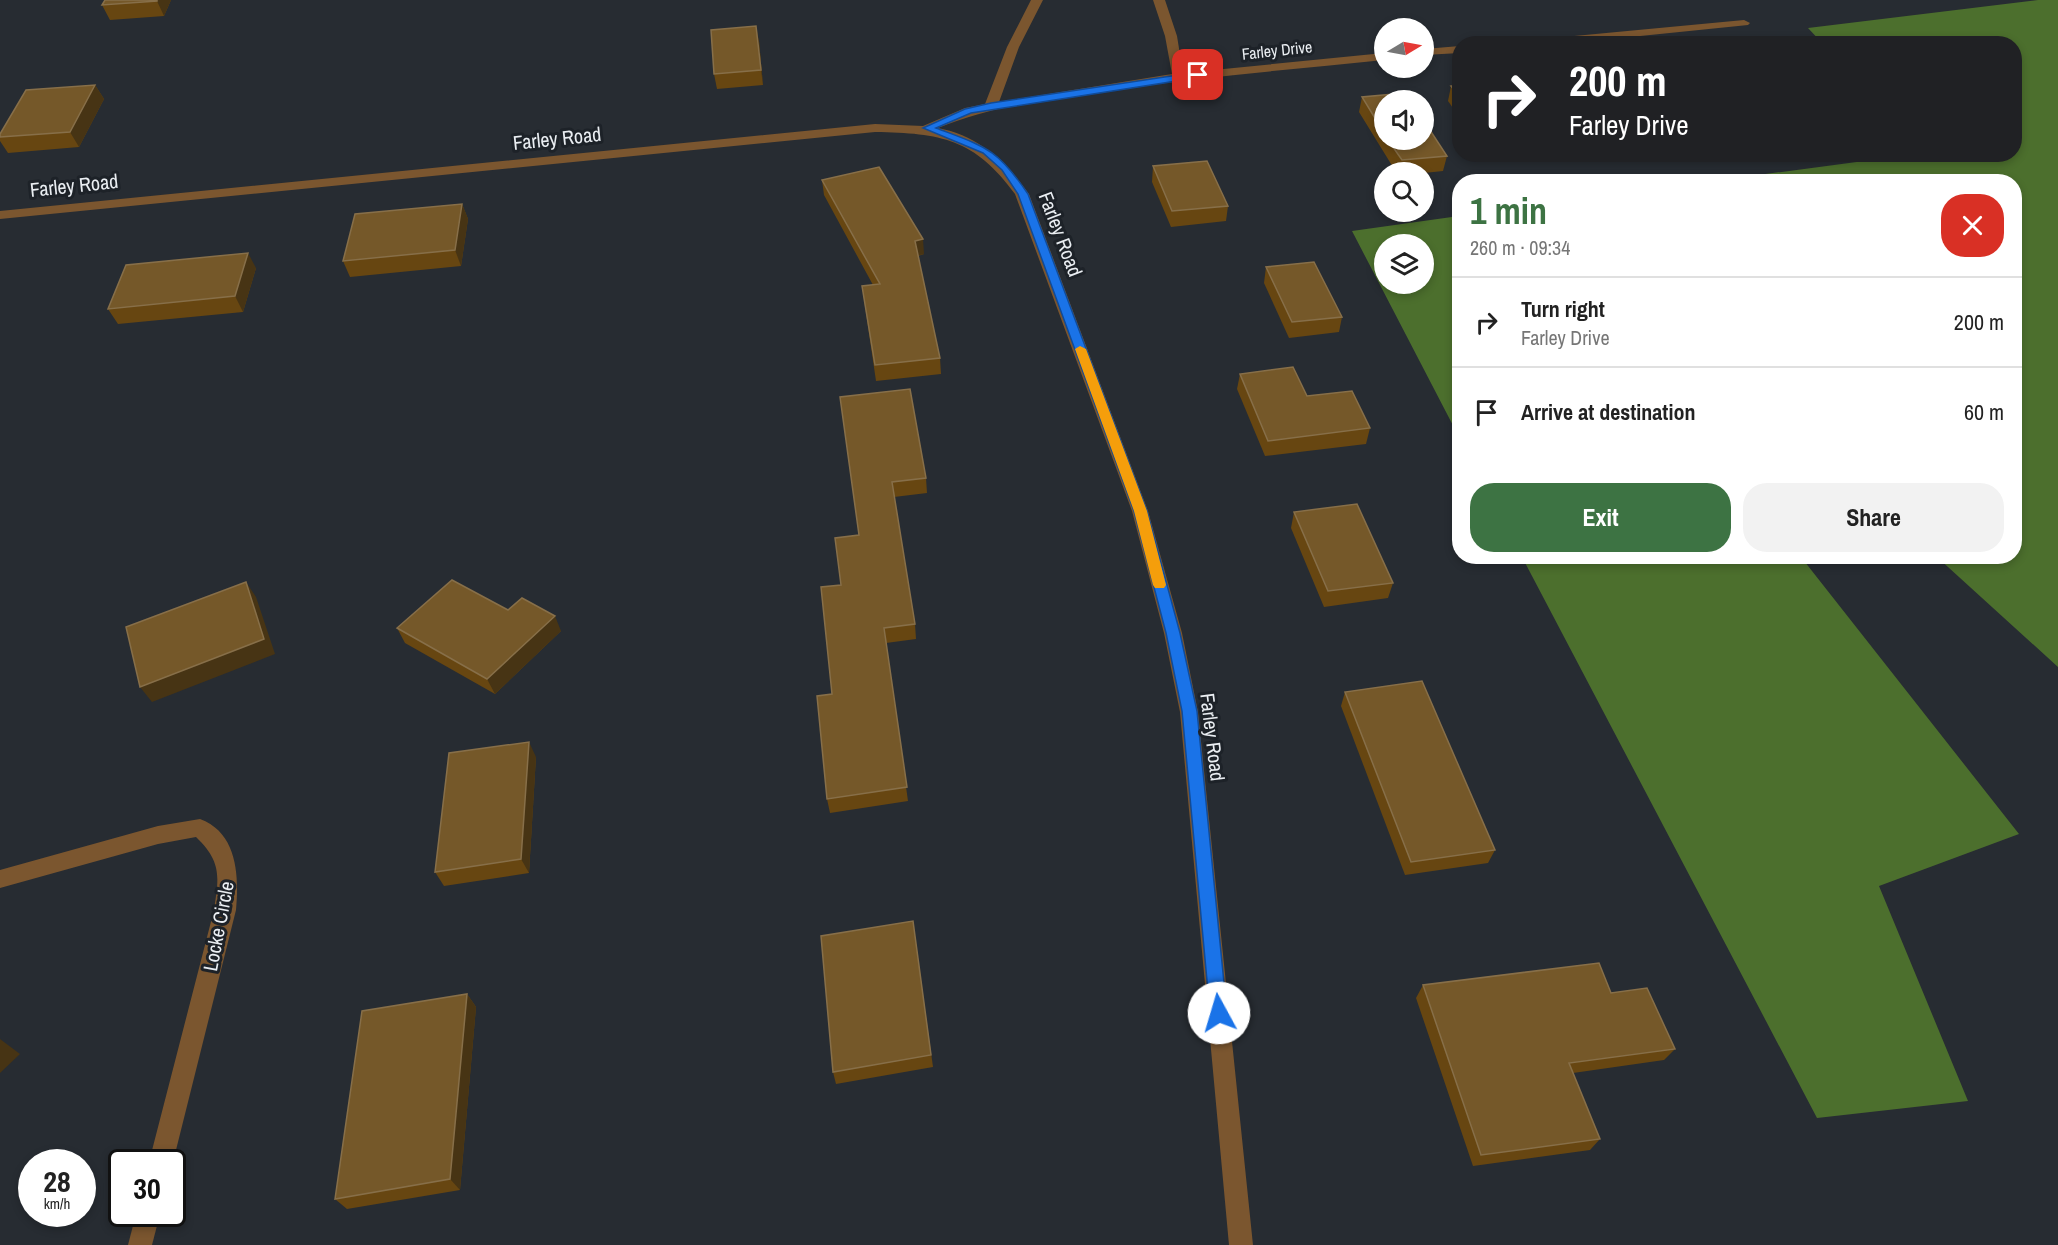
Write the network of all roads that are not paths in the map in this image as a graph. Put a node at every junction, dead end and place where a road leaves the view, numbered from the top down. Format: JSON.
{"nodes":[{"id":1,"x":1037,"y":0,"type":"edge"},
{"id":2,"x":1159,"y":0,"type":"edge"},
{"id":3,"x":1744,"y":23,"type":"dead end"},
{"id":4,"x":1605,"y":36,"type":"edge"},
{"id":5,"x":1452,"y":50,"type":"edge"},
{"id":6,"x":1434,"y":51,"type":"edge"},
{"id":7,"x":1374,"y":57,"type":"edge"},
{"id":8,"x":1178,"y":77,"type":"junction"},
{"id":9,"x":991,"y":106,"type":"junction"},
{"id":10,"x":928,"y":128,"type":"junction"},
{"id":11,"x":0,"y":215,"type":"edge"},
{"id":12,"x":0,"y":879,"type":"edge"},
{"id":13,"x":164,"y":1149,"type":"edge"},
{"id":14,"x":145,"y":1227,"type":"edge"},
{"id":15,"x":140,"y":1245,"type":"edge"},
{"id":16,"x":1241,"y":1245,"type":"edge"}],
"edges":[{"from":1,"to":9,"type":"street"},
{"from":2,"to":8,"type":"street"},
{"from":3,"to":4,"type":"street"},
{"from":5,"to":6,"type":"street"},
{"from":7,"to":8,"type":"street","name":"Farley Drive"},
{"from":8,"to":9,"type":"street","name":"Farley Drive"},
{"from":9,"to":10,"type":"street","name":"Farley Drive"},
{"from":10,"to":11,"type":"street","name":"Farley Road"},
{"from":10,"to":16,"type":"street","name":"Farley Road"},
{"from":12,"to":13,"type":"street","name":"Locke Circle"},
{"from":14,"to":15,"type":"street"}]}
